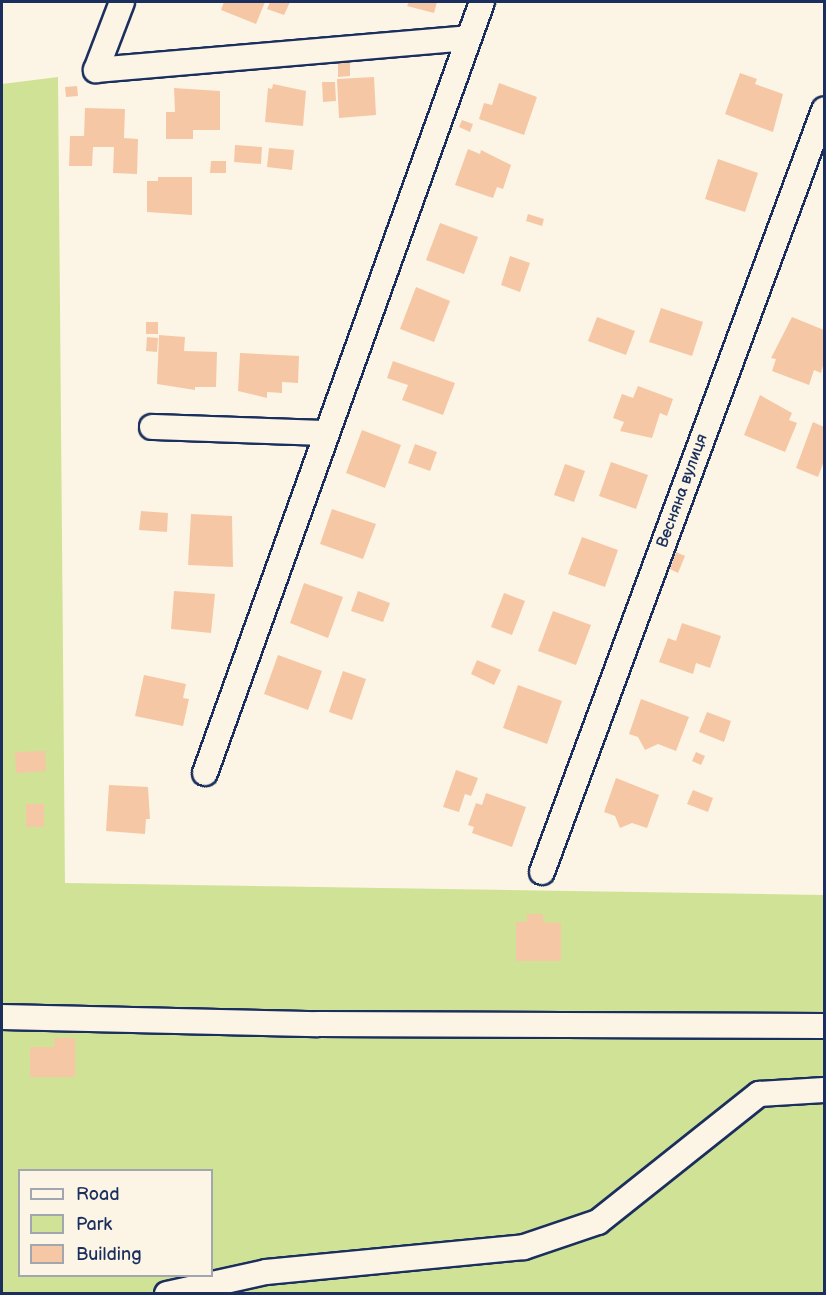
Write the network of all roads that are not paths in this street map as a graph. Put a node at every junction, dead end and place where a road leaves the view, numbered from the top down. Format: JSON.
{"nodes":[{"id":1,"x":122,"y":2,"type":"edge"},
{"id":2,"x":482,"y":2,"type":"edge"},
{"id":3,"x":468,"y":38,"type":"junction"},
{"id":4,"x":825,"y":110,"type":"edge"},
{"id":5,"x":152,"y":427,"type":"dead end"},
{"id":6,"x":326,"y":433,"type":"junction"},
{"id":7,"x":205,"y":773,"type":"dead end"},
{"id":8,"x":542,"y":872,"type":"dead end"},
{"id":9,"x":2,"y":1017,"type":"edge"},
{"id":10,"x":825,"y":1026,"type":"edge"},
{"id":11,"x":825,"y":1090,"type":"edge"},
{"id":12,"x":167,"y":1293,"type":"edge"}],
"edges":[{"from":1,"to":3,"type":"street"},
{"from":2,"to":3,"type":"street"},
{"from":3,"to":6,"type":"street"},
{"from":4,"to":8,"type":"street","name":"Весняна вулиця"},
{"from":5,"to":6,"type":"street"},
{"from":6,"to":7,"type":"street"},
{"from":9,"to":10,"type":"street"},
{"from":11,"to":12,"type":"street"}]}
